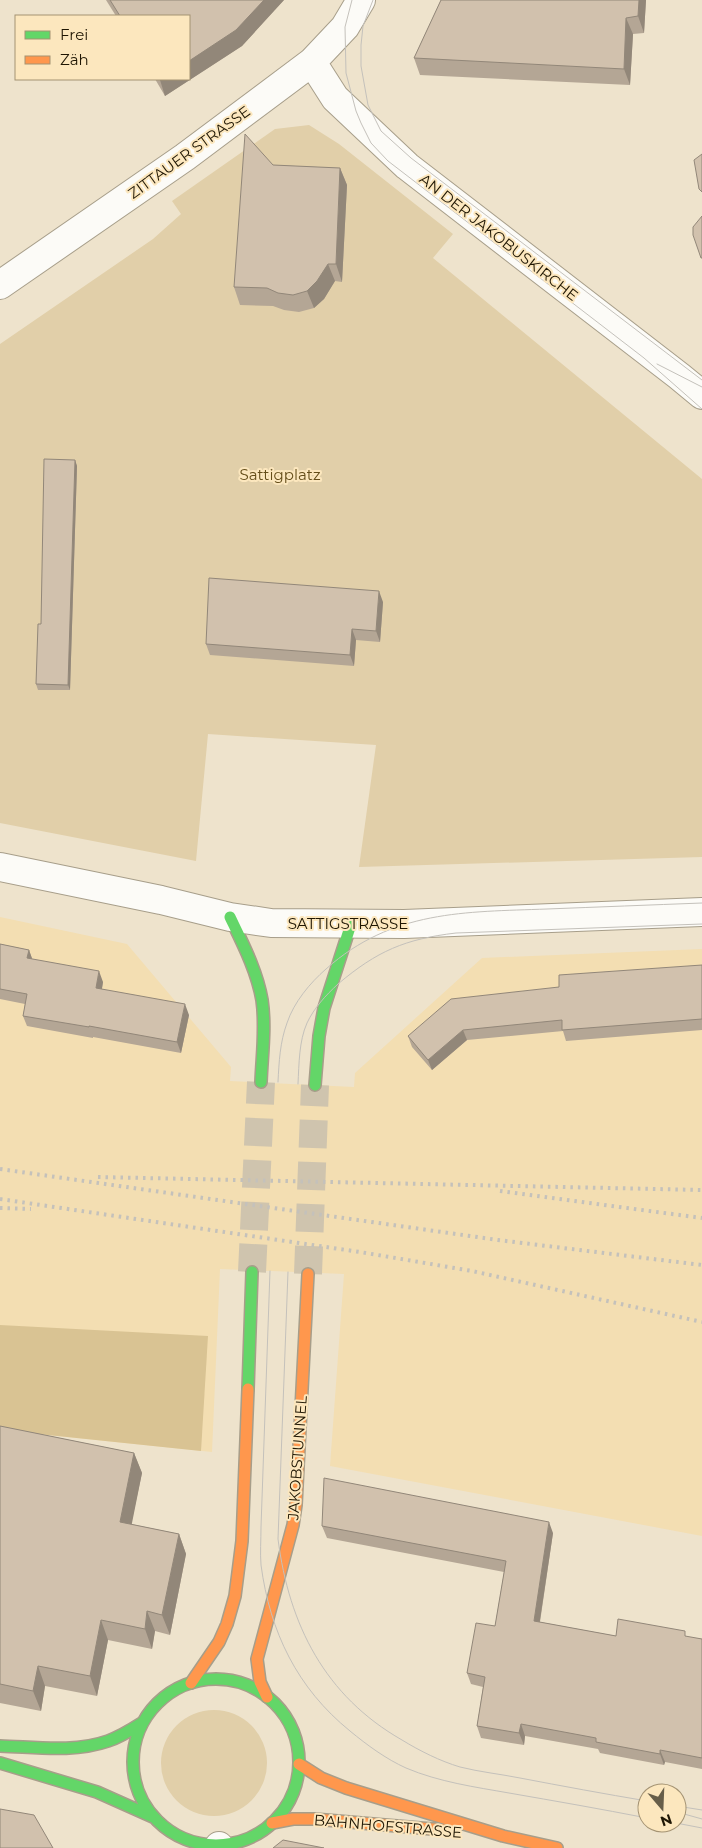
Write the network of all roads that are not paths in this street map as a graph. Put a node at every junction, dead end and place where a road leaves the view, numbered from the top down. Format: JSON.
{"nodes":[{"id":1,"x":361,"y":0,"type":"edge"},
{"id":2,"x":312,"y":62,"type":"junction"},
{"id":3,"x":0,"y":285,"type":"edge"},
{"id":4,"x":702,"y":395,"type":"edge"},
{"id":5,"x":0,"y":867,"type":"edge"},
{"id":6,"x":702,"y":912,"type":"edge"},
{"id":7,"x":230,"y":917,"type":"junction"},
{"id":8,"x":351,"y":924,"type":"junction"},
{"id":9,"x":261,"y":1082,"type":"tunnel mouth"},
{"id":10,"x":315,"y":1085,"type":"tunnel mouth"},
{"id":11,"x":252,"y":1272,"type":"tunnel mouth"},
{"id":12,"x":308,"y":1274,"type":"tunnel mouth"},
{"id":13,"x":192,"y":1683,"type":"junction"},
{"id":14,"x":268,"y":1697,"type":"junction"},
{"id":15,"x":142,"y":1723,"type":"junction"},
{"id":16,"x":0,"y":1746,"type":"edge"},
{"id":17,"x":0,"y":1763,"type":"edge"},
{"id":18,"x":299,"y":1764,"type":"junction"},
{"id":19,"x":153,"y":1817,"type":"junction"},
{"id":20,"x":272,"y":1823,"type":"junction"},
{"id":21,"x":503,"y":1836,"type":"junction"},
{"id":22,"x":219,"y":1847,"type":"edge"},
{"id":23,"x":557,"y":1848,"type":"edge"}],
"edges":[{"from":1,"to":2,"type":"street","name":"ZITTAUER STRASSE"},
{"from":2,"to":3,"type":"street","name":"ZITTAUER STRASSE"},
{"from":2,"to":4,"type":"street","name":"AN DER JAKOBUSKIRCHE"},
{"from":5,"to":7,"type":"street","name":"SATTIGSTRASSE"},
{"from":6,"to":8,"type":"street","name":"SATTIGSTRASSE"},
{"from":7,"to":8,"type":"street","name":"SATTIGSTRASSE"},
{"from":7,"to":9,"type":"main road"},
{"from":8,"to":10,"type":"main road"},
{"from":11,"to":13,"type":"main road"},
{"from":12,"to":14,"type":"main road","name":"JAKOBSTUNNEL"},
{"from":13,"to":14,"type":"main road","name":"BAHNHOFSTRASSE"},
{"from":13,"to":15,"type":"main road","name":"BAHNHOFSTRASSE"},
{"from":14,"to":18,"type":"main road","name":"BAHNHOFSTRASSE"},
{"from":15,"to":16,"type":"main road","name":"BAHNHOFSTRASSE"},
{"from":15,"to":19,"type":"main road","name":"BAHNHOFSTRASSE"},
{"from":17,"to":19,"type":"main road","name":"BAHNHOFSTRASSE"},
{"from":18,"to":20,"type":"main road","name":"BAHNHOFSTRASSE"},
{"from":18,"to":21,"type":"main road","name":"BAHNHOFSTRASSE"},
{"from":19,"to":22,"type":"main road","name":"BAHNHOFSTRASSE"},
{"from":20,"to":21,"type":"main road","name":"BAHNHOFSTRASSE"},
{"from":20,"to":22,"type":"main road","name":"BAHNHOFSTRASSE"},
{"from":21,"to":23,"type":"main road","name":"BAHNHOFSTRASSE"}]}
